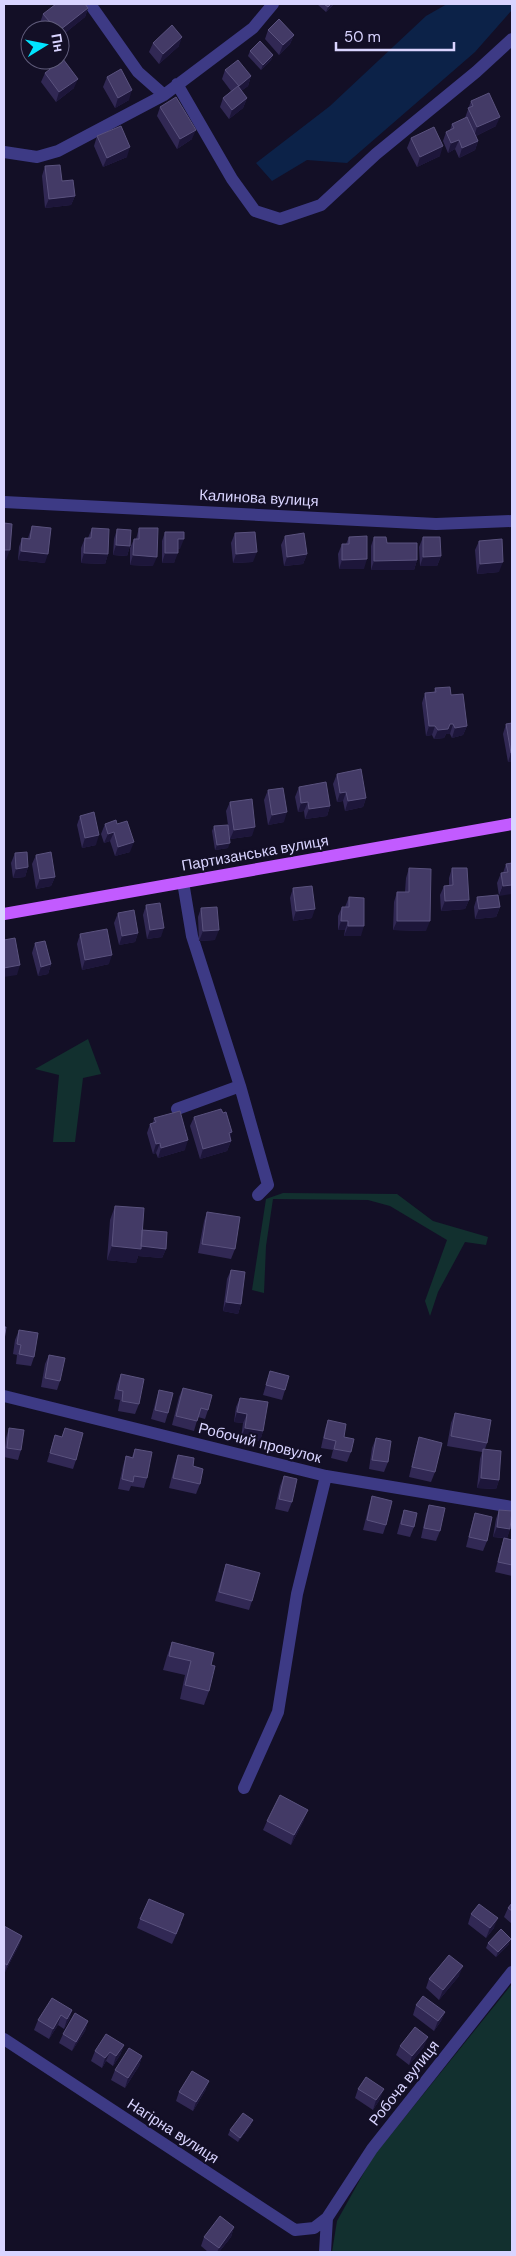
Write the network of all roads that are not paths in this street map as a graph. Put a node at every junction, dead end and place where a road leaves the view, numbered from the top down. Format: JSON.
{"nodes":[{"id":1,"x":90,"y":4,"type":"edge"},
{"id":2,"x":273,"y":4,"type":"edge"},
{"id":3,"x":512,"y":39,"type":"edge"},
{"id":4,"x":178,"y":84,"type":"junction"},
{"id":5,"x":164,"y":95,"type":"junction"},
{"id":6,"x":4,"y":152,"type":"edge"},
{"id":7,"x":4,"y":502,"type":"edge"},
{"id":8,"x":512,"y":521,"type":"edge"},
{"id":9,"x":512,"y":824,"type":"edge"},
{"id":10,"x":184,"y":882,"type":"junction"},
{"id":11,"x":4,"y":914,"type":"edge"},
{"id":12,"x":240,"y":1086,"type":"junction"},
{"id":13,"x":177,"y":1109,"type":"dead end"},
{"id":14,"x":258,"y":1195,"type":"dead end"},
{"id":15,"x":4,"y":1396,"type":"edge"},
{"id":16,"x":326,"y":1476,"type":"junction"},
{"id":17,"x":512,"y":1507,"type":"edge"},
{"id":18,"x":244,"y":1788,"type":"dead end"},
{"id":19,"x":512,"y":1972,"type":"edge"},
{"id":20,"x":4,"y":2039,"type":"edge"},
{"id":21,"x":327,"y":2218,"type":"junction"},
{"id":22,"x":325,"y":2252,"type":"edge"}],
"edges":[{"from":1,"to":5,"type":"street"},
{"from":2,"to":4,"type":"street"},
{"from":3,"to":4,"type":"street"},
{"from":4,"to":5,"type":"street"},
{"from":5,"to":6,"type":"street"},
{"from":7,"to":8,"type":"street","name":"Калинова вулиця"},
{"from":9,"to":10,"type":"main road","name":"Партизанська вулиця"},
{"from":10,"to":11,"type":"main road","name":"Партизанська вулиця"},
{"from":10,"to":12,"type":"street"},
{"from":12,"to":13,"type":"street"},
{"from":12,"to":14,"type":"street"},
{"from":15,"to":16,"type":"street","name":"Робочий провулок"},
{"from":16,"to":17,"type":"street","name":"Робочий провулок"},
{"from":16,"to":18,"type":"street"},
{"from":19,"to":21,"type":"street","name":"Робоча вулиця"},
{"from":20,"to":21,"type":"street","name":"Нагірна вулиця"},
{"from":21,"to":22,"type":"street"}]}
